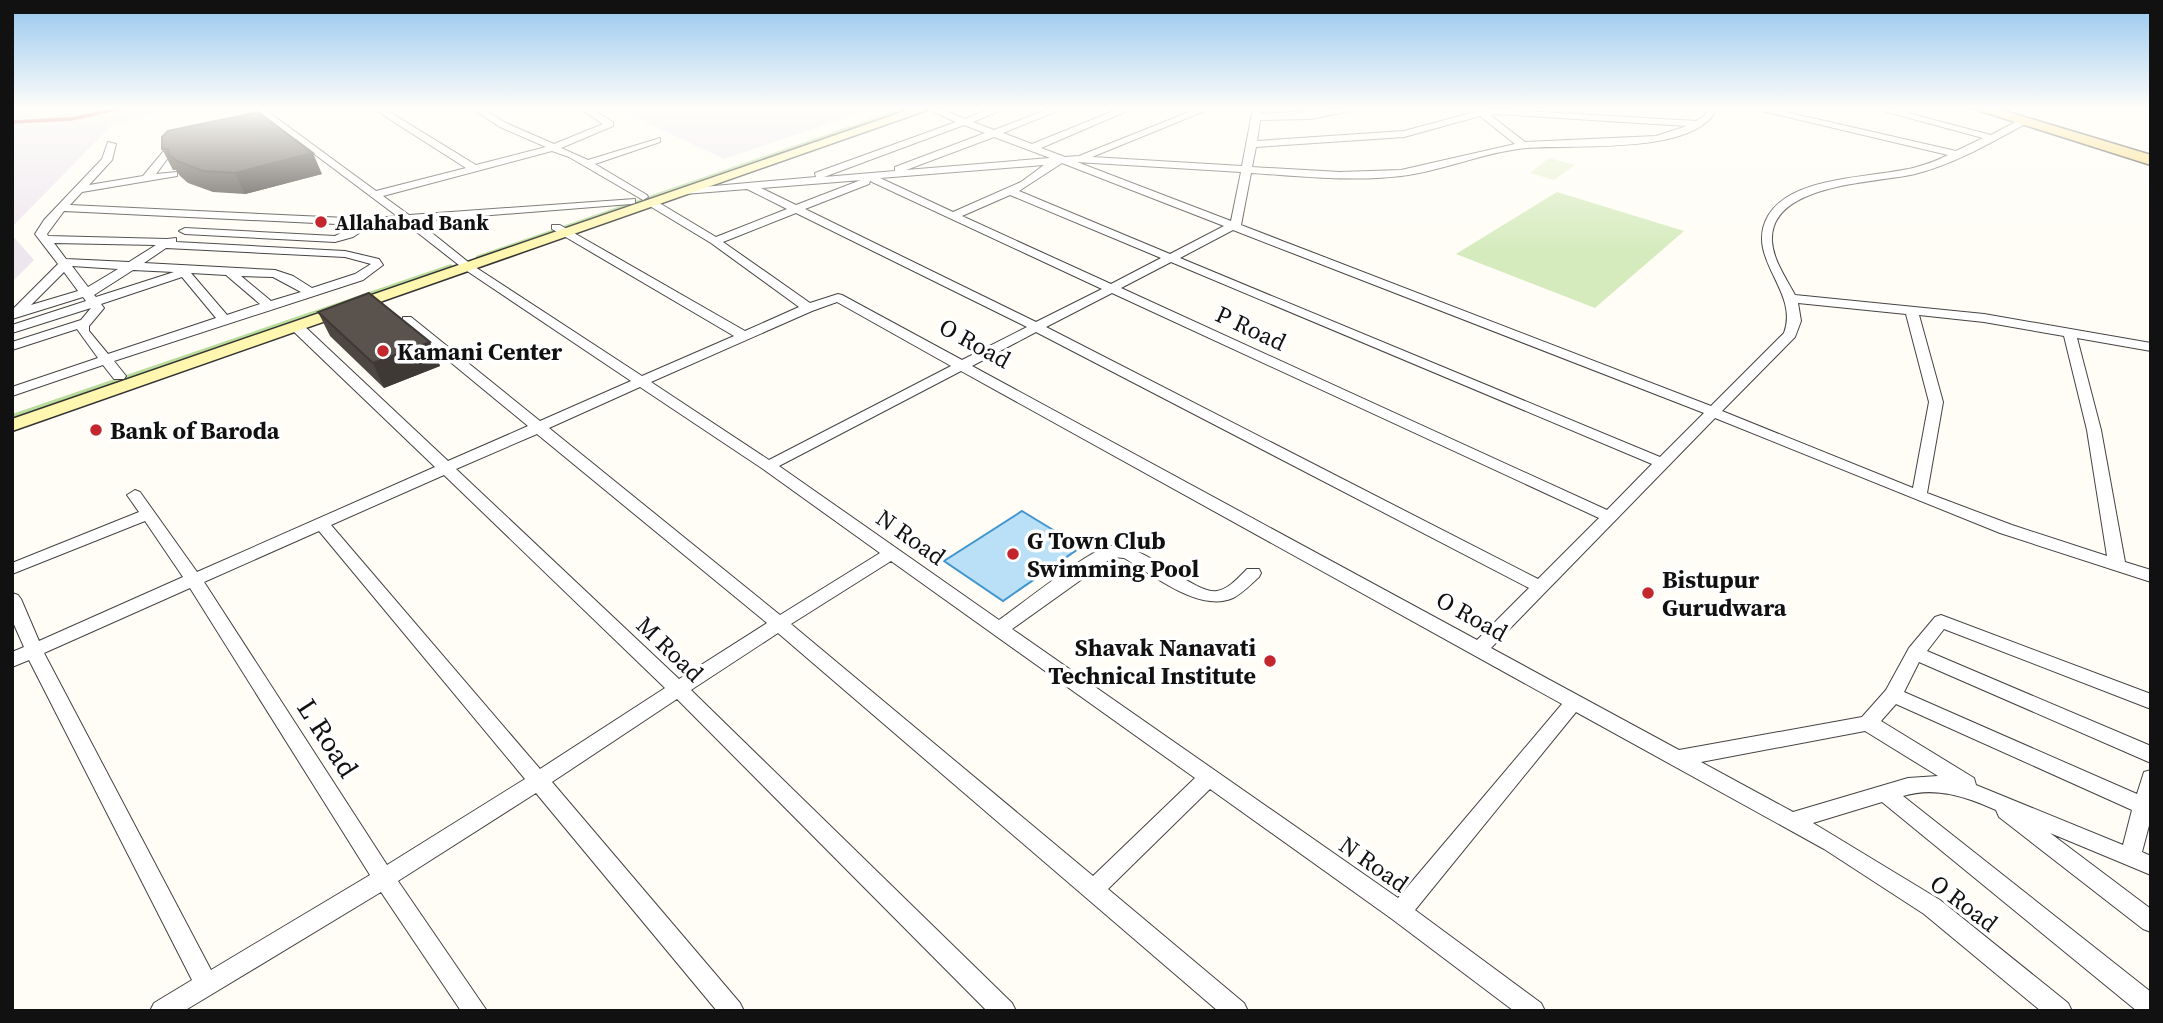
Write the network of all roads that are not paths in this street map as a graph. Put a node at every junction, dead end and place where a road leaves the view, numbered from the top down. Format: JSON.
{"nodes":[{"id":1,"x":108,"y":156,"type":"edge"},
{"id":2,"x":165,"y":156,"type":"edge"},
{"id":3,"x":318,"y":156,"type":"edge"},
{"id":4,"x":454,"y":156,"type":"edge"},
{"id":5,"x":519,"y":156,"type":"edge"},
{"id":6,"x":573,"y":156,"type":"edge"},
{"id":7,"x":609,"y":156,"type":"edge"},
{"id":8,"x":771,"y":156,"type":"edge"},
{"id":9,"x":788,"y":156,"type":"edge"},
{"id":10,"x":872,"y":156,"type":"edge"},
{"id":11,"x":934,"y":156,"type":"edge"},
{"id":12,"x":1056,"y":156,"type":"edge"},
{"id":13,"x":1079,"y":156,"type":"edge"},
{"id":14,"x":1249,"y":156,"type":"edge"},
{"id":15,"x":1476,"y":156,"type":"edge"},
{"id":16,"x":1951,"y":156,"type":"edge"},
{"id":17,"x":1067,"y":160,"type":"junction"},
{"id":18,"x":587,"y":163,"type":"junction"},
{"id":19,"x":472,"y":167,"type":"junction"},
{"id":20,"x":1246,"y":170,"type":"junction"},
{"id":21,"x":173,"y":174,"type":"edge"},
{"id":22,"x":878,"y":177,"type":"junction"},
{"id":23,"x":146,"y":179,"type":"junction"},
{"id":24,"x":801,"y":182,"type":"junction"},
{"id":25,"x":749,"y":186,"type":"junction"},
{"id":26,"x":82,"y":189,"type":"junction"},
{"id":27,"x":685,"y":191,"type":"junction"},
{"id":28,"x":1010,"y":191,"type":"junction"},
{"id":29,"x":374,"y":195,"type":"junction"},
{"id":30,"x":642,"y":201,"type":"junction"},
{"id":31,"x":64,"y":208,"type":"junction"},
{"id":32,"x":795,"y":210,"type":"junction"},
{"id":33,"x":209,"y":215,"type":"junction"},
{"id":34,"x":953,"y":216,"type":"junction"},
{"id":35,"x":407,"y":219,"type":"junction"},
{"id":36,"x":368,"y":222,"type":"junction"},
{"id":37,"x":1234,"y":225,"type":"junction"},
{"id":38,"x":561,"y":230,"type":"junction"},
{"id":39,"x":185,"y":232,"type":"junction"},
{"id":40,"x":44,"y":239,"type":"junction"},
{"id":41,"x":715,"y":242,"type":"junction"},
{"id":42,"x":167,"y":244,"type":"junction"},
{"id":43,"x":1172,"y":258,"type":"junction"},
{"id":44,"x":64,"y":263,"type":"junction"},
{"id":45,"x":463,"y":264,"type":"junction"},
{"id":46,"x":132,"y":266,"type":"junction"},
{"id":47,"x":164,"y":268,"type":"junction"},
{"id":48,"x":184,"y":270,"type":"junction"},
{"id":49,"x":229,"y":271,"type":"junction"},
{"id":50,"x":1111,"y":289,"type":"junction"},
{"id":51,"x":125,"y":293,"type":"junction"},
{"id":52,"x":311,"y":293,"type":"junction"},
{"id":53,"x":90,"y":296,"type":"junction"},
{"id":54,"x":1790,"y":298,"type":"junction"},
{"id":55,"x":269,"y":306,"type":"junction"},
{"id":56,"x":808,"y":308,"type":"junction"},
{"id":57,"x":1912,"y":311,"type":"junction"},
{"id":58,"x":14,"y":314,"type":"edge"},
{"id":59,"x":224,"y":320,"type":"junction"},
{"id":60,"x":407,"y":320,"type":"edge"},
{"id":61,"x":87,"y":322,"type":"junction"},
{"id":62,"x":297,"y":327,"type":"junction"},
{"id":63,"x":1037,"y":327,"type":"junction"},
{"id":64,"x":12,"y":330,"type":"edge"},
{"id":65,"x":2069,"y":331,"type":"junction"},
{"id":66,"x":744,"y":336,"type":"junction"},
{"id":67,"x":12,"y":346,"type":"edge"},
{"id":68,"x":2151,"y":347,"type":"edge"},
{"id":69,"x":107,"y":360,"type":"junction"},
{"id":70,"x":964,"y":365,"type":"junction"},
{"id":71,"x":119,"y":376,"type":"junction"},
{"id":72,"x":641,"y":382,"type":"junction"},
{"id":73,"x":12,"y":392,"type":"edge"},
{"id":74,"x":12,"y":411,"type":"edge"},
{"id":75,"x":1713,"y":412,"type":"junction"},
{"id":76,"x":12,"y":425,"type":"edge"},
{"id":77,"x":536,"y":427,"type":"junction"},
{"id":78,"x":1662,"y":463,"type":"junction"},
{"id":79,"x":768,"y":466,"type":"junction"},
{"id":80,"x":447,"y":467,"type":"junction"},
{"id":81,"x":135,"y":495,"type":"dead end"},
{"id":82,"x":1919,"y":496,"type":"junction"},
{"id":83,"x":148,"y":515,"type":"junction"},
{"id":84,"x":1610,"y":517,"type":"junction"},
{"id":85,"x":321,"y":523,"type":"junction"},
{"id":86,"x":891,"y":553,"type":"junction"},
{"id":87,"x":2117,"y":565,"type":"junction"},
{"id":88,"x":12,"y":569,"type":"edge"},
{"id":89,"x":1254,"y":573,"type":"dead end"},
{"id":90,"x":2151,"y":576,"type":"edge"},
{"id":91,"x":193,"y":579,"type":"junction"},
{"id":92,"x":1541,"y":587,"type":"junction"},
{"id":93,"x":12,"y":599,"type":"edge"},
{"id":94,"x":778,"y":622,"type":"junction"},
{"id":95,"x":999,"y":629,"type":"junction"},
{"id":96,"x":1480,"y":649,"type":"junction"},
{"id":97,"x":34,"y":651,"type":"junction"},
{"id":98,"x":1915,"y":653,"type":"junction"},
{"id":99,"x":12,"y":660,"type":"edge"},
{"id":100,"x":677,"y":688,"type":"junction"},
{"id":101,"x":1893,"y":695,"type":"junction"},
{"id":102,"x":1575,"y":701,"type":"junction"},
{"id":103,"x":2151,"y":702,"type":"edge"},
{"id":104,"x":1868,"y":723,"type":"junction"},
{"id":105,"x":2151,"y":755,"type":"edge"},
{"id":106,"x":1679,"y":758,"type":"junction"},
{"id":107,"x":1209,"y":777,"type":"junction"},
{"id":108,"x":2151,"y":778,"type":"edge"},
{"id":109,"x":537,"y":781,"type":"junction"},
{"id":110,"x":1885,"y":793,"type":"junction"},
{"id":111,"x":1987,"y":797,"type":"junction"},
{"id":112,"x":2147,"y":807,"type":"edge"},
{"id":113,"x":1791,"y":821,"type":"junction"},
{"id":114,"x":2130,"y":857,"type":"junction"},
{"id":115,"x":2151,"y":866,"type":"edge"},
{"id":116,"x":384,"y":878,"type":"junction"},
{"id":117,"x":1093,"y":890,"type":"junction"},
{"id":118,"x":1400,"y":912,"type":"junction"},
{"id":119,"x":2151,"y":922,"type":"edge"},
{"id":120,"x":207,"y":985,"type":"junction"},
{"id":121,"x":2151,"y":1007,"type":"edge"},
{"id":122,"x":162,"y":1011,"type":"edge"},
{"id":123,"x":475,"y":1011,"type":"edge"},
{"id":124,"x":732,"y":1011,"type":"edge"},
{"id":125,"x":1004,"y":1011,"type":"edge"},
{"id":126,"x":1236,"y":1011,"type":"edge"},
{"id":127,"x":1534,"y":1011,"type":"edge"},
{"id":128,"x":2060,"y":1011,"type":"edge"}],
"edges":[{"from":1,"to":26,"type":"street"},
{"from":2,"to":23,"type":"street"},
{"from":3,"to":29,"type":"street","name":"N Road"},
{"from":4,"to":19,"type":"street"},
{"from":5,"to":19,"type":"street"},
{"from":6,"to":18,"type":"street"},
{"from":7,"to":18,"type":"street"},
{"from":8,"to":30,"type":"street"},
{"from":9,"to":27,"type":"street"},
{"from":10,"to":24,"type":"street"},
{"from":11,"to":22,"type":"street"},
{"from":12,"to":17,"type":"street"},
{"from":13,"to":17,"type":"street"},
{"from":14,"to":20,"type":"street"},
{"from":15,"to":20,"type":"street"},
{"from":16,"to":54,"type":"street"},
{"from":17,"to":20,"type":"street"},
{"from":17,"to":22,"type":"street"},
{"from":17,"to":28,"type":"street"},
{"from":17,"to":37,"type":"street"},
{"from":18,"to":30,"type":"street"},
{"from":19,"to":29,"type":"street"},
{"from":20,"to":37,"type":"street"},
{"from":21,"to":23,"type":"street"},
{"from":22,"to":24,"type":"street"},
{"from":22,"to":32,"type":"street"},
{"from":22,"to":34,"type":"street","name":"P Road"},
{"from":23,"to":26,"type":"street"},
{"from":24,"to":25,"type":"street"},
{"from":25,"to":27,"type":"street"},
{"from":25,"to":32,"type":"street"},
{"from":26,"to":31,"type":"street"},
{"from":27,"to":30,"type":"street"},
{"from":28,"to":34,"type":"street"},
{"from":28,"to":43,"type":"street"},
{"from":29,"to":35,"type":"street","name":"N Road"},
{"from":30,"to":35,"type":"street"},
{"from":30,"to":38,"type":"street"},
{"from":30,"to":41,"type":"street"},
{"from":31,"to":33,"type":"street"},
{"from":31,"to":40,"type":"street"},
{"from":32,"to":41,"type":"street"},
{"from":32,"to":63,"type":"street"},
{"from":33,"to":36,"type":"street"},
{"from":33,"to":39,"type":"street"},
{"from":34,"to":50,"type":"street","name":"P Road"},
{"from":35,"to":36,"type":"street"},
{"from":35,"to":45,"type":"street","name":"N Road"},
{"from":36,"to":39,"type":"street"},
{"from":37,"to":43,"type":"street"},
{"from":37,"to":75,"type":"street"},
{"from":38,"to":45,"type":"street"},
{"from":38,"to":66,"type":"street"},
{"from":39,"to":42,"type":"street"},
{"from":40,"to":42,"type":"street"},
{"from":40,"to":44,"type":"street"},
{"from":41,"to":56,"type":"street"},
{"from":42,"to":46,"type":"street"},
{"from":42,"to":52,"type":"street"},
{"from":43,"to":50,"type":"street"},
{"from":43,"to":78,"type":"street"},
{"from":44,"to":46,"type":"street"},
{"from":44,"to":53,"type":"street"},
{"from":44,"to":58,"type":"street"},
{"from":45,"to":62,"type":"street"},
{"from":45,"to":71,"type":"street"},
{"from":45,"to":72,"type":"street","name":"N Road"},
{"from":46,"to":47,"type":"street"},
{"from":46,"to":53,"type":"street"},
{"from":47,"to":48,"type":"street"},
{"from":47,"to":51,"type":"street"},
{"from":48,"to":49,"type":"street"},
{"from":48,"to":51,"type":"street"},
{"from":48,"to":59,"type":"street"},
{"from":49,"to":52,"type":"street"},
{"from":49,"to":55,"type":"street"},
{"from":50,"to":63,"type":"street"},
{"from":50,"to":84,"type":"street","name":"P Road"},
{"from":51,"to":53,"type":"street"},
{"from":52,"to":55,"type":"street"},
{"from":53,"to":58,"type":"street"},
{"from":53,"to":61,"type":"street"},
{"from":53,"to":64,"type":"street"},
{"from":54,"to":57,"type":"street"},
{"from":54,"to":75,"type":"street"},
{"from":55,"to":59,"type":"street"},
{"from":56,"to":66,"type":"street"},
{"from":56,"to":70,"type":"street","name":"O Road"},
{"from":57,"to":65,"type":"street"},
{"from":57,"to":82,"type":"street"},
{"from":59,"to":69,"type":"street"},
{"from":60,"to":77,"type":"street"},
{"from":61,"to":67,"type":"street"},
{"from":61,"to":69,"type":"street"},
{"from":62,"to":76,"type":"street"},
{"from":62,"to":80,"type":"street","name":"M Road"},
{"from":63,"to":70,"type":"street"},
{"from":63,"to":92,"type":"street"},
{"from":65,"to":68,"type":"street"},
{"from":65,"to":87,"type":"street"},
{"from":66,"to":72,"type":"street"},
{"from":69,"to":71,"type":"street"},
{"from":69,"to":73,"type":"street"},
{"from":70,"to":79,"type":"street"},
{"from":70,"to":96,"type":"street","name":"O Road"},
{"from":71,"to":74,"type":"street"},
{"from":72,"to":77,"type":"street"},
{"from":72,"to":79,"type":"street","name":"N Road"},
{"from":75,"to":78,"type":"street"},
{"from":75,"to":82,"type":"street"},
{"from":77,"to":80,"type":"street"},
{"from":77,"to":94,"type":"street"},
{"from":78,"to":84,"type":"street"},
{"from":79,"to":86,"type":"street","name":"N Road"},
{"from":80,"to":85,"type":"street"},
{"from":80,"to":100,"type":"street","name":"M Road"},
{"from":81,"to":83,"type":"street","name":"L Road"},
{"from":82,"to":87,"type":"street"},
{"from":83,"to":88,"type":"street"},
{"from":83,"to":91,"type":"street","name":"L Road"},
{"from":84,"to":92,"type":"street"},
{"from":85,"to":91,"type":"street"},
{"from":85,"to":109,"type":"street"},
{"from":86,"to":94,"type":"street"},
{"from":86,"to":95,"type":"street","name":"N Road"},
{"from":87,"to":90,"type":"street"},
{"from":89,"to":95,"type":"street"},
{"from":91,"to":97,"type":"street"},
{"from":91,"to":116,"type":"street","name":"L Road"},
{"from":92,"to":96,"type":"street"},
{"from":93,"to":97,"type":"street"},
{"from":94,"to":100,"type":"street"},
{"from":94,"to":117,"type":"street"},
{"from":95,"to":107,"type":"street","name":"N Road"},
{"from":96,"to":102,"type":"street","name":"O Road"},
{"from":97,"to":99,"type":"street"},
{"from":97,"to":120,"type":"street"},
{"from":98,"to":101,"type":"street"},
{"from":98,"to":103,"type":"street"},
{"from":98,"to":105,"type":"street"},
{"from":100,"to":109,"type":"street"},
{"from":100,"to":125,"type":"street","name":"M Road"},
{"from":101,"to":104,"type":"street"},
{"from":101,"to":112,"type":"street"},
{"from":102,"to":106,"type":"street","name":"O Road"},
{"from":102,"to":118,"type":"street"},
{"from":104,"to":106,"type":"street"},
{"from":104,"to":111,"type":"street"},
{"from":106,"to":113,"type":"street","name":"O Road"},
{"from":107,"to":117,"type":"street"},
{"from":107,"to":118,"type":"street","name":"N Road"},
{"from":108,"to":112,"type":"street"},
{"from":109,"to":116,"type":"street"},
{"from":109,"to":124,"type":"street"},
{"from":110,"to":111,"type":"street"},
{"from":110,"to":113,"type":"street"},
{"from":110,"to":121,"type":"street"},
{"from":111,"to":114,"type":"street"},
{"from":111,"to":119,"type":"street"},
{"from":112,"to":114,"type":"street"},
{"from":113,"to":128,"type":"street","name":"O Road"},
{"from":114,"to":115,"type":"street"},
{"from":116,"to":120,"type":"street"},
{"from":116,"to":123,"type":"street","name":"L Road"},
{"from":117,"to":126,"type":"street"},
{"from":118,"to":127,"type":"street","name":"N Road"},
{"from":120,"to":122,"type":"street"}]}
